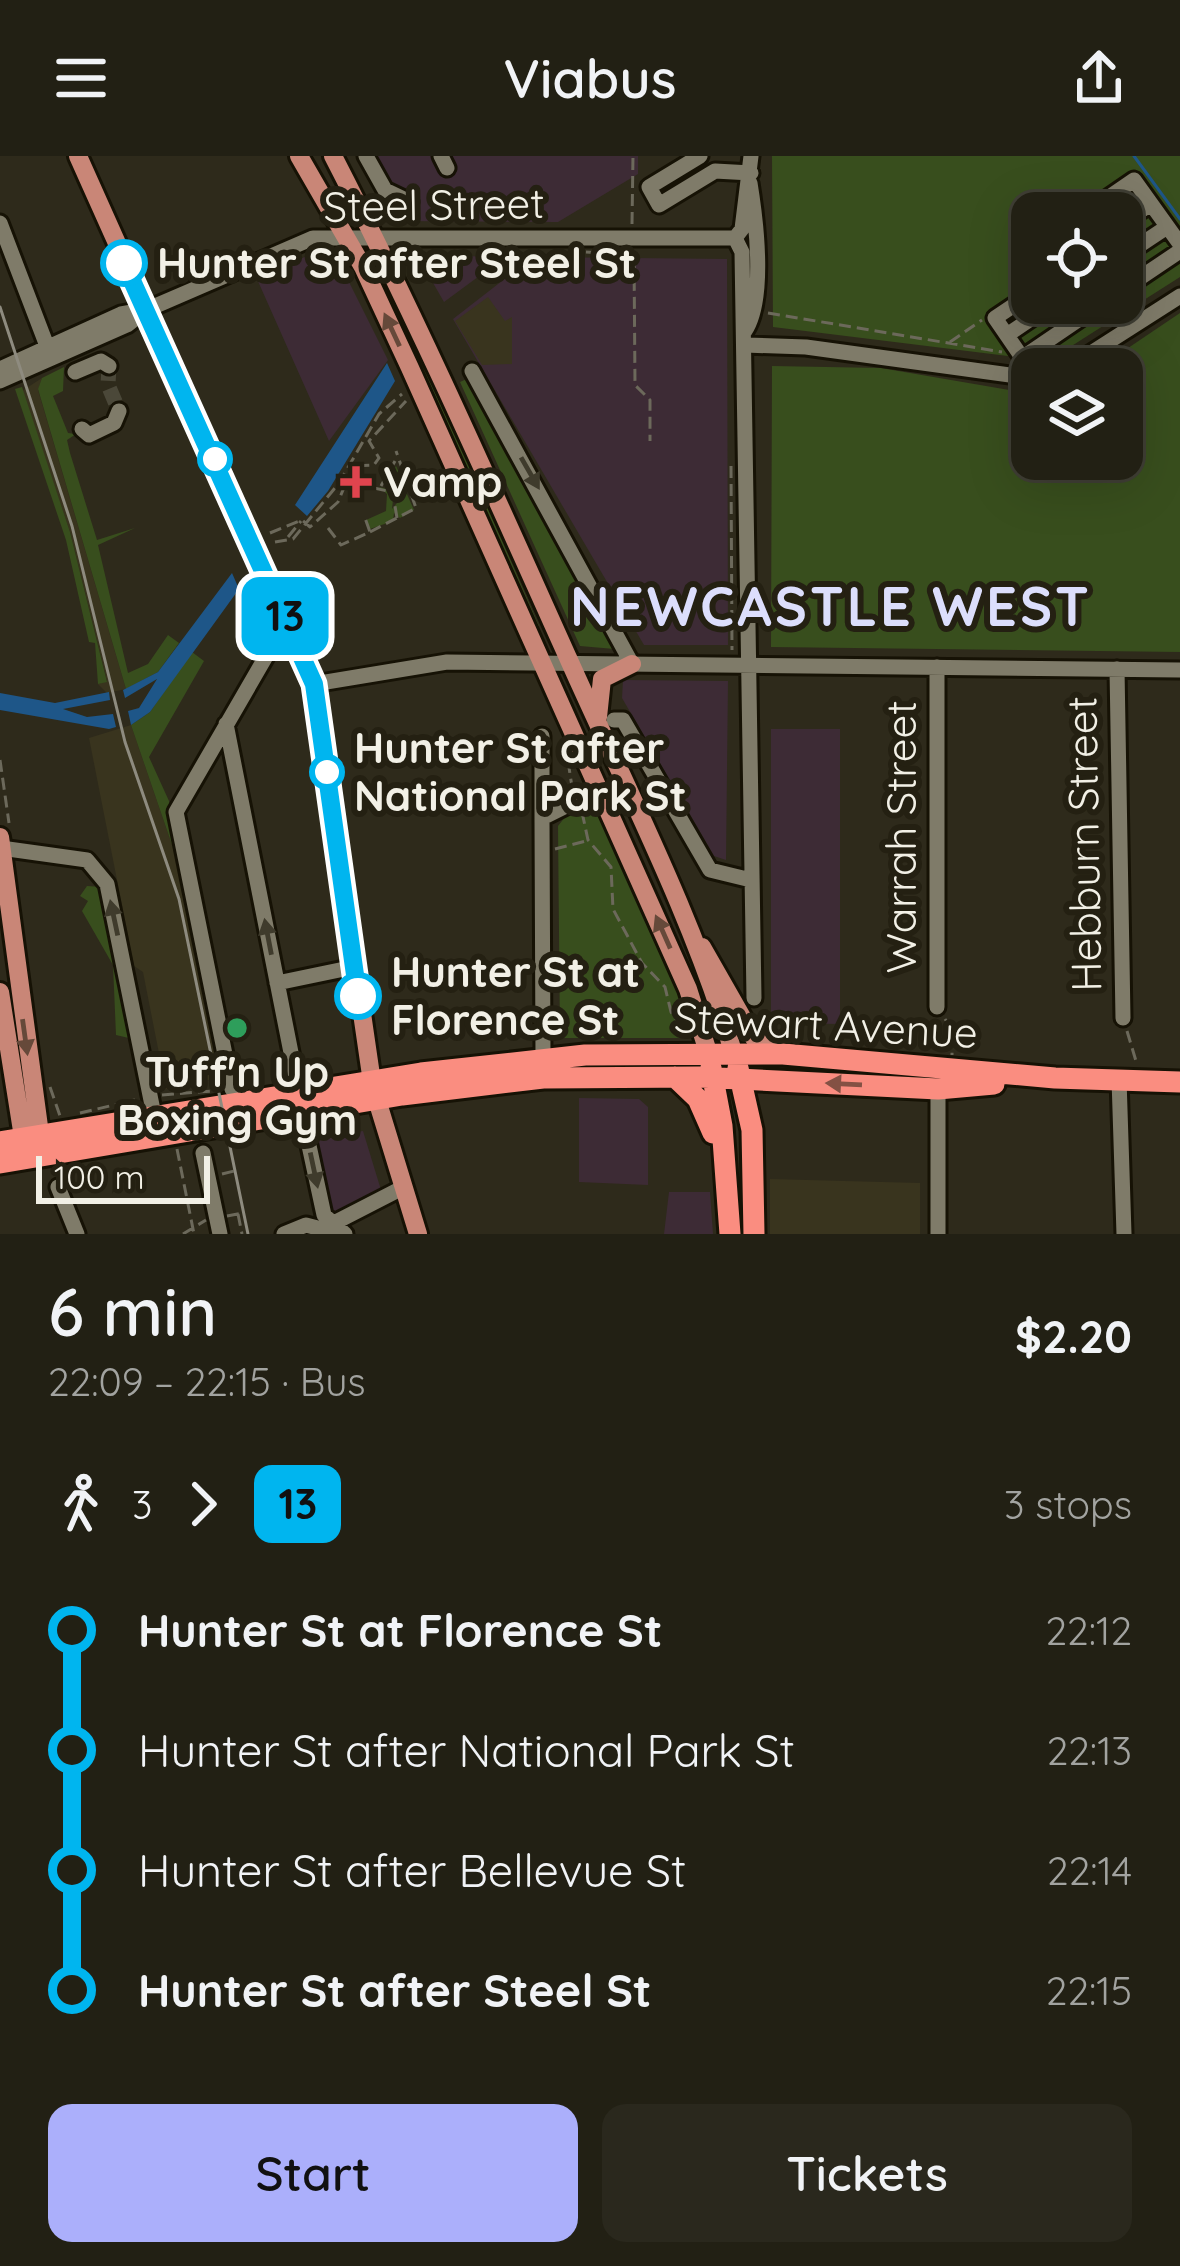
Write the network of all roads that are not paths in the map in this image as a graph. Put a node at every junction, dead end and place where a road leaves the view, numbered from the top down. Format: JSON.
{"nodes":[{"id":1,"x":78,"y":156,"type":"edge"},
{"id":2,"x":299,"y":156,"type":"edge"},
{"id":3,"x":333,"y":156,"type":"edge"},
{"id":4,"x":366,"y":156,"type":"edge"},
{"id":5,"x":707,"y":161,"type":"edge"},
{"id":6,"x":751,"y":170,"type":"edge"},
{"id":7,"x":1117,"y":192,"type":"edge"},
{"id":8,"x":1142,"y":192,"type":"edge"},
{"id":9,"x":1143,"y":193,"type":"edge"},
{"id":10,"x":410,"y":202,"type":"dead end"},
{"id":11,"x":1151,"y":204,"type":"junction"},
{"id":12,"x":1143,"y":209,"type":"edge"},
{"id":13,"x":0,"y":224,"type":"edge"},
{"id":14,"x":1168,"y":226,"type":"junction"},
{"id":15,"x":346,"y":237,"type":"junction"},
{"id":16,"x":375,"y":237,"type":"junction"},
{"id":17,"x":746,"y":240,"type":"junction"},
{"id":18,"x":1143,"y":243,"type":"edge"},
{"id":19,"x":1180,"y":248,"type":"edge"},
{"id":20,"x":1143,"y":275,"type":"edge"},
{"id":21,"x":1180,"y":296,"type":"edge"},
{"id":22,"x":1011,"y":307,"type":"edge"},
{"id":23,"x":146,"y":310,"type":"junction"},
{"id":24,"x":1023,"y":324,"type":"edge"},
{"id":25,"x":1075,"y":324,"type":"edge"},
{"id":26,"x":1007,"y":335,"type":"junction"},
{"id":27,"x":745,"y":338,"type":"junction"},
{"id":28,"x":47,"y":346,"type":"junction"},
{"id":29,"x":1015,"y":348,"type":"edge"},
{"id":30,"x":1050,"y":348,"type":"edge"},
{"id":31,"x":1099,"y":348,"type":"edge"},
{"id":32,"x":109,"y":366,"type":"dead end"},
{"id":33,"x":1011,"y":366,"type":"edge"},
{"id":34,"x":0,"y":369,"type":"edge"},
{"id":35,"x":472,"y":371,"type":"dead end"},
{"id":36,"x":75,"y":372,"type":"dead end"},
{"id":37,"x":0,"y":381,"type":"edge"},
{"id":38,"x":118,"y":411,"type":"dead end"},
{"id":39,"x":82,"y":429,"type":"dead end"},
{"id":40,"x":294,"y":636,"type":"junction"},
{"id":41,"x":542,"y":663,"type":"junction"},
{"id":42,"x":570,"y":664,"type":"junction"},
{"id":43,"x":632,"y":664,"type":"junction"},
{"id":44,"x":747,"y":665,"type":"junction"},
{"id":45,"x":937,"y":668,"type":"junction"},
{"id":46,"x":1117,"y":669,"type":"junction"},
{"id":47,"x":1180,"y":670,"type":"edge"},
{"id":48,"x":314,"y":684,"type":"junction"},
{"id":49,"x":607,"y":723,"type":"junction"},
{"id":50,"x":226,"y":724,"type":"junction"},
{"id":51,"x":542,"y":736,"type":"dead end"},
{"id":52,"x":600,"y":790,"type":"junction"},
{"id":53,"x":542,"y":818,"type":"junction"},
{"id":54,"x":0,"y":837,"type":"edge"},
{"id":55,"x":1,"y":848,"type":"edge"},
{"id":56,"x":751,"y":880,"type":"junction"},
{"id":57,"x":688,"y":929,"type":"junction"},
{"id":58,"x":353,"y":967,"type":"junction"},
{"id":59,"x":277,"y":983,"type":"junction"},
{"id":60,"x":0,"y":992,"type":"edge"},
{"id":61,"x":754,"y":998,"type":"dead end"},
{"id":62,"x":937,"y":1007,"type":"dead end"},
{"id":63,"x":1123,"y":1018,"type":"road end"},
{"id":64,"x":783,"y":1054,"type":"junction"},
{"id":65,"x":709,"y":1055,"type":"junction"},
{"id":66,"x":734,"y":1055,"type":"junction"},
{"id":67,"x":543,"y":1058,"type":"junction"},
{"id":68,"x":675,"y":1077,"type":"junction"},
{"id":69,"x":713,"y":1078,"type":"junction"},
{"id":70,"x":1055,"y":1078,"type":"junction"},
{"id":71,"x":742,"y":1080,"type":"junction"},
{"id":72,"x":1128,"y":1080,"type":"junction"},
{"id":73,"x":1180,"y":1082,"type":"edge"},
{"id":74,"x":938,"y":1089,"type":"junction"},
{"id":75,"x":375,"y":1091,"type":"junction"},
{"id":76,"x":15,"y":1101,"type":"junction"},
{"id":77,"x":242,"y":1101,"type":"junction"},
{"id":78,"x":152,"y":1103,"type":"junction"},
{"id":79,"x":301,"y":1103,"type":"junction"},
{"id":80,"x":0,"y":1117,"type":"edge"},
{"id":81,"x":26,"y":1146,"type":"edge"},
{"id":82,"x":203,"y":1154,"type":"dead end"},
{"id":83,"x":0,"y":1163,"type":"edge"},
{"id":84,"x":727,"y":1179,"type":"junction"},
{"id":85,"x":58,"y":1187,"type":"dead end"},
{"id":86,"x":404,"y":1187,"type":"junction"},
{"id":87,"x":336,"y":1229,"type":"edge"},
{"id":88,"x":77,"y":1234,"type":"edge"},
{"id":89,"x":220,"y":1234,"type":"edge"},
{"id":90,"x":284,"y":1234,"type":"edge"},
{"id":91,"x":418,"y":1234,"type":"edge"},
{"id":92,"x":730,"y":1234,"type":"edge"},
{"id":93,"x":754,"y":1234,"type":"edge"},
{"id":94,"x":938,"y":1234,"type":"edge"},
{"id":95,"x":1124,"y":1234,"type":"edge"}],
"edges":[{"from":1,"to":23,"type":"main road"},
{"from":2,"to":15,"type":"main road"},
{"from":3,"to":16,"type":"main road"},
{"from":4,"to":10,"type":"street"},
{"from":5,"to":6,"type":"street"},
{"from":6,"to":17,"type":"street"},
{"from":7,"to":8,"type":"street"},
{"from":9,"to":11,"type":"street"},
{"from":11,"to":12,"type":"street"},
{"from":11,"to":14,"type":"street"},
{"from":13,"to":28,"type":"street"},
{"from":14,"to":18,"type":"street"},
{"from":14,"to":19,"type":"street"},
{"from":15,"to":16,"type":"street","name":"Steel Street"},
{"from":15,"to":23,"type":"street","name":"Steel Street"},
{"from":41,"to":15,"type":"main road","one_way":true},
{"from":16,"to":17,"type":"street","name":"Steel Street"},
{"from":16,"to":42,"type":"main road"},
{"from":17,"to":27,"type":"street"},
{"from":19,"to":20,"type":"street"},
{"from":21,"to":31,"type":"street"},
{"from":22,"to":26,"type":"street"},
{"from":23,"to":28,"type":"street","name":"Steel Street"},
{"from":23,"to":37,"type":"street","name":"Steel Street"},
{"from":23,"to":40,"type":"main road"},
{"from":24,"to":26,"type":"street"},
{"from":25,"to":30,"type":"street"},
{"from":26,"to":29,"type":"street"},
{"from":27,"to":33,"type":"street"},
{"from":27,"to":44,"type":"street"},
{"from":28,"to":34,"type":"street","name":"Steel Street"},
{"from":32,"to":36,"type":"street"},
{"from":35,"to":43,"type":"street","one_way":true},
{"from":38,"to":39,"type":"street"},
{"from":40,"to":48,"type":"main road"},
{"from":40,"to":50,"type":"street"},
{"from":41,"to":42,"type":"street"},
{"from":41,"to":48,"type":"street"},
{"from":41,"to":52,"type":"main road"},
{"from":42,"to":43,"type":"street"},
{"from":42,"to":49,"type":"main road"},
{"from":43,"to":44,"type":"street"},
{"from":43,"to":49,"type":"main road"},
{"from":44,"to":45,"type":"street"},
{"from":44,"to":56,"type":"street"},
{"from":45,"to":46,"type":"street"},
{"from":45,"to":62,"type":"street","name":"Warrah Street"},
{"from":46,"to":47,"type":"street"},
{"from":46,"to":63,"type":"street","name":"Hebburn Street"},
{"from":48,"to":58,"type":"main road"},
{"from":49,"to":56,"type":"street"},
{"from":49,"to":57,"type":"main road"},
{"from":59,"to":50,"type":"street","one_way":true},
{"from":50,"to":77,"type":"street"},
{"from":51,"to":53,"type":"street"},
{"from":52,"to":53,"type":"street"},
{"from":65,"to":52,"type":"main road","one_way":true},
{"from":53,"to":67,"type":"street"},
{"from":54,"to":55,"type":"main road"},
{"from":78,"to":55,"type":"street","one_way":true},
{"from":55,"to":81,"type":"main road","one_way":true},
{"from":56,"to":61,"type":"street"},
{"from":57,"to":64,"type":"main road"},
{"from":57,"to":66,"type":"main road"},
{"from":58,"to":59,"type":"street"},
{"from":58,"to":75,"type":"main road"},
{"from":59,"to":79,"type":"street"},
{"from":60,"to":76,"type":"main road"},
{"from":64,"to":66,"type":"highway","name":"Stewart Avenue"},
{"from":64,"to":70,"type":"highway","name":"Stewart Avenue"},
{"from":65,"to":66,"type":"highway","name":"Stewart Avenue"},
{"from":65,"to":67,"type":"highway","name":"Stewart Avenue"},
{"from":65,"to":69,"type":"highway"},
{"from":66,"to":71,"type":"highway"},
{"from":67,"to":75,"type":"highway","name":"Stewart Avenue"},
{"from":68,"to":69,"type":"highway","name":"Stewart Avenue"},
{"from":68,"to":75,"type":"highway","name":"Stewart Avenue"},
{"from":68,"to":84,"type":"highway"},
{"from":69,"to":71,"type":"highway","name":"Stewart Avenue"},
{"from":69,"to":84,"type":"highway"},
{"from":70,"to":72,"type":"highway","name":"Stewart Avenue"},
{"from":70,"to":74,"type":"highway","name":"Stewart Avenue"},
{"from":74,"to":71,"type":"highway","name":"Stewart Avenue","one_way":true},
{"from":71,"to":93,"type":"highway"},
{"from":72,"to":73,"type":"highway","name":"Stewart Avenue"},
{"from":72,"to":95,"type":"street"},
{"from":74,"to":94,"type":"street"},
{"from":75,"to":79,"type":"highway","name":"Stewart Avenue"},
{"from":75,"to":86,"type":"main road"},
{"from":76,"to":80,"type":"main road"},
{"from":76,"to":81,"type":"main road"},
{"from":77,"to":78,"type":"highway","name":"Stewart Avenue"},
{"from":77,"to":79,"type":"highway","name":"Stewart Avenue"},
{"from":78,"to":81,"type":"highway","name":"Stewart Avenue"},
{"from":79,"to":81,"type":"highway","name":"Stewart Avenue"},
{"from":79,"to":87,"type":"street","one_way":true},
{"from":81,"to":83,"type":"highway"},
{"from":82,"to":89,"type":"street"},
{"from":84,"to":92,"type":"highway"},
{"from":85,"to":88,"type":"street"},
{"from":86,"to":87,"type":"street"},
{"from":86,"to":91,"type":"main road"},
{"from":87,"to":90,"type":"street"}]}
